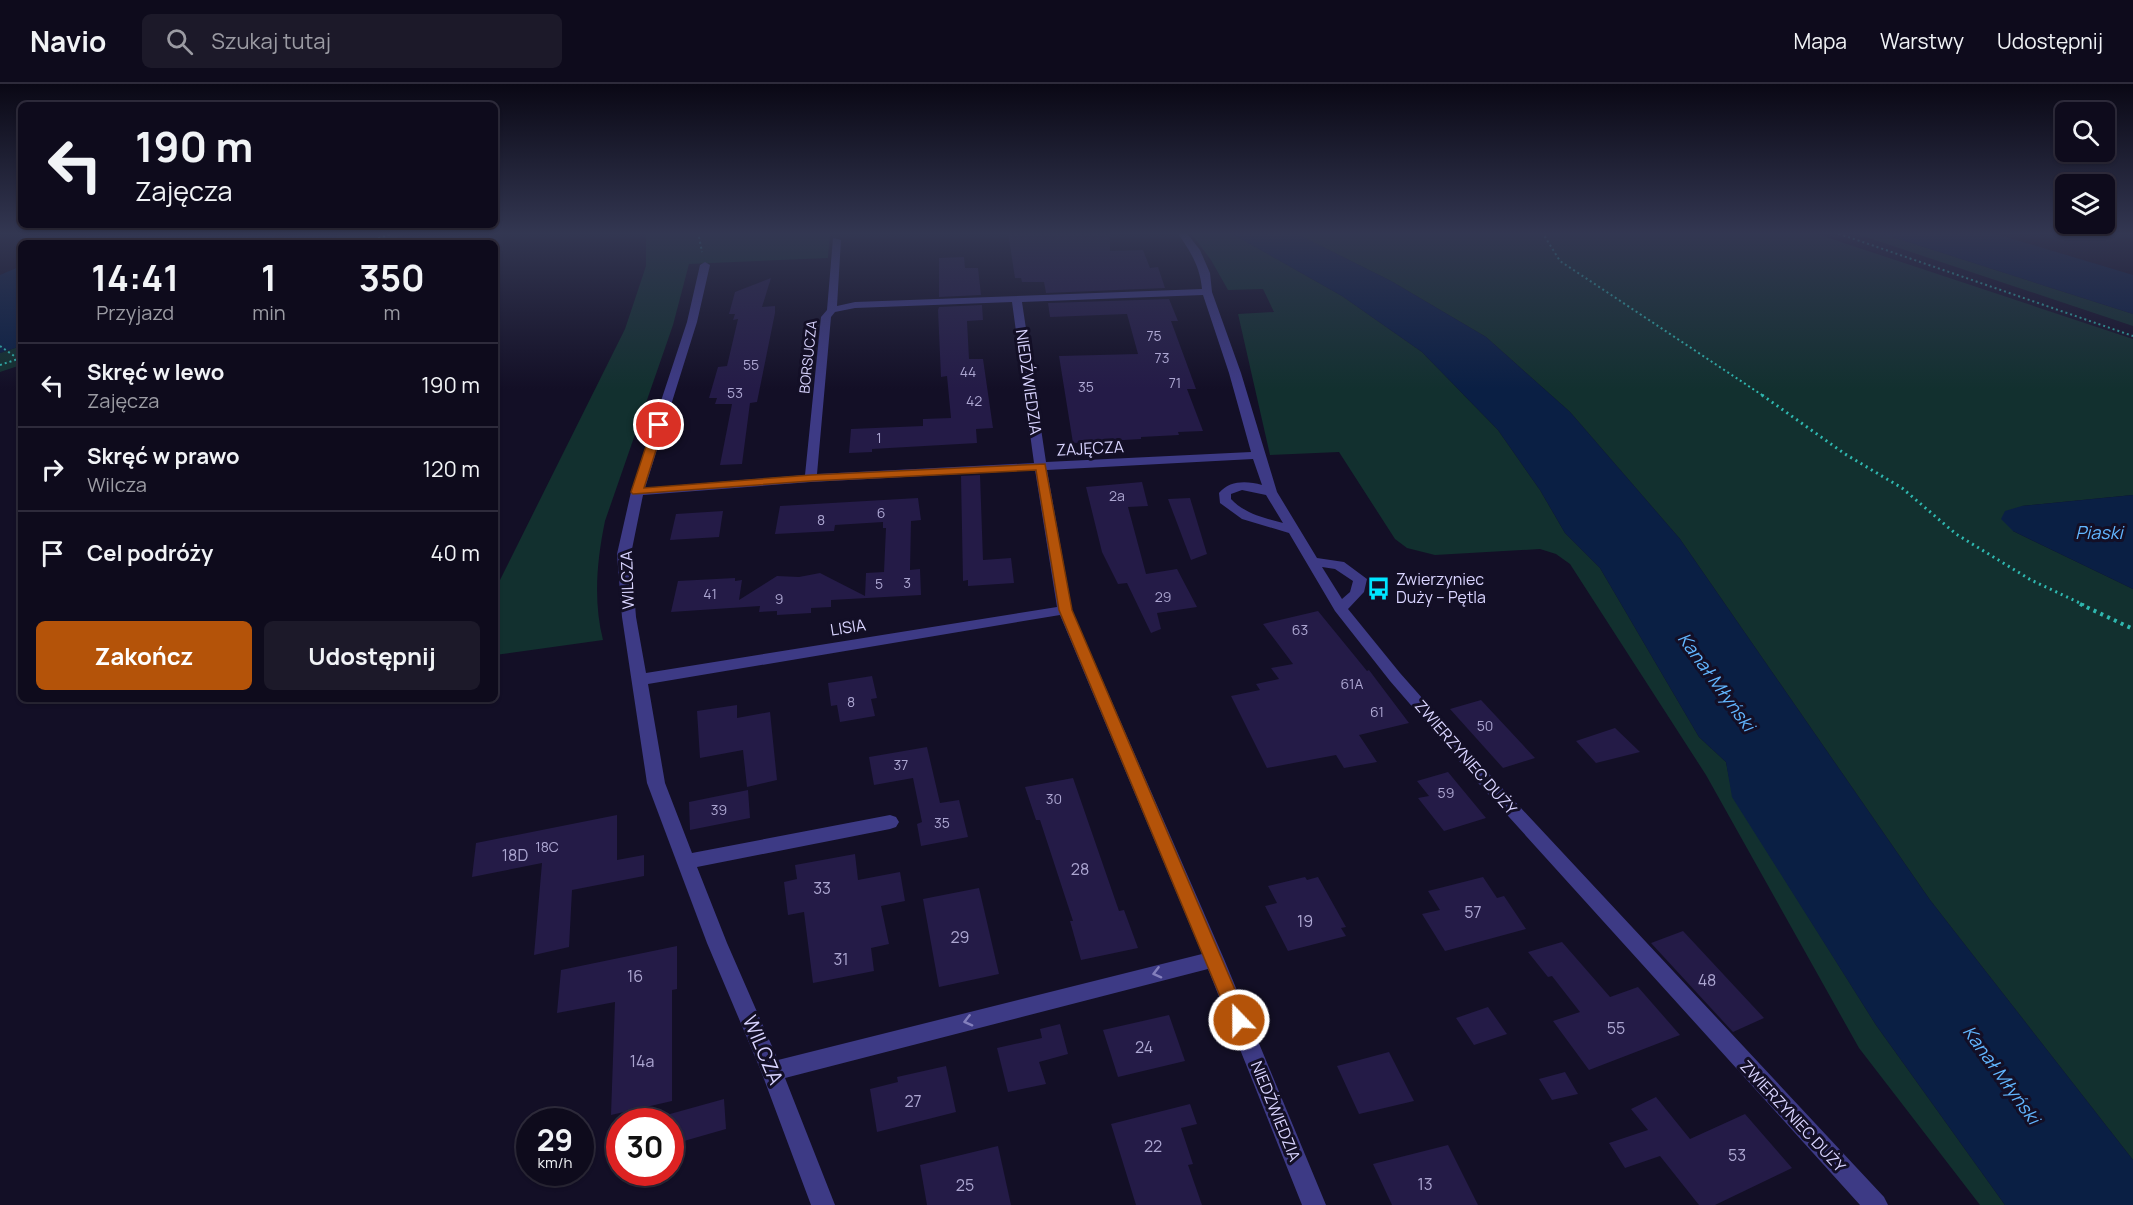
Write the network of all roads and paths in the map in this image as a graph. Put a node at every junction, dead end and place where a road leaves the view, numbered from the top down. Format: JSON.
{"nodes":[{"id":1,"x":701,"y":284,"type":"edge"},
{"id":2,"x":833,"y":284,"type":"edge"},
{"id":3,"x":1206,"y":284,"type":"edge"},
{"id":4,"x":1595,"y":284,"type":"edge"},
{"id":5,"x":1982,"y":284,"type":"edge"},
{"id":6,"x":1207,"y":292,"type":"junction"},
{"id":7,"x":1017,"y":299,"type":"junction"},
{"id":8,"x":832,"y":310,"type":"junction"},
{"id":9,"x":2133,"y":336,"type":"edge"},
{"id":10,"x":0,"y":346,"type":"edge"},
{"id":11,"x":18,"y":357,"type":"edge"},
{"id":12,"x":18,"y":359,"type":"edge"},
{"id":13,"x":0,"y":364,"type":"edge"},
{"id":14,"x":1258,"y":455,"type":"junction"},
{"id":15,"x":1041,"y":467,"type":"junction"},
{"id":16,"x":811,"y":478,"type":"junction"},
{"id":17,"x":637,"y":492,"type":"junction"},
{"id":18,"x":1271,"y":492,"type":"junction"},
{"id":19,"x":1292,"y":530,"type":"junction"},
{"id":20,"x":1312,"y":561,"type":"junction"},
{"id":21,"x":1340,"y":608,"type":"junction"},
{"id":22,"x":1065,"y":610,"type":"junction"},
{"id":23,"x":2133,"y":629,"type":"edge"},
{"id":24,"x":638,"y":680,"type":"junction"},
{"id":25,"x":890,"y":822,"type":"dead end"},
{"id":26,"x":685,"y":862,"type":"junction"},
{"id":27,"x":1214,"y":959,"type":"junction"},
{"id":28,"x":772,"y":1071,"type":"junction"},
{"id":29,"x":823,"y":1205,"type":"edge"},
{"id":30,"x":1314,"y":1205,"type":"edge"},
{"id":31,"x":1876,"y":1205,"type":"edge"}],
"edges":[{"from":1,"to":17,"type":"street","name":"WILCZA"},
{"from":2,"to":8,"type":"street","name":"BORSUCZA"},
{"from":3,"to":6,"type":"street","name":"ZWIERZYNIEC DUŻY"},
{"from":4,"to":23,"type":"path"},
{"from":5,"to":9,"type":"path"},
{"from":6,"to":7,"type":"street"},
{"from":6,"to":14,"type":"street","name":"ZWIERZYNIEC DUŻY"},
{"from":7,"to":8,"type":"street"},
{"from":7,"to":15,"type":"street","name":"NIEDŹWIEDZIA"},
{"from":8,"to":16,"type":"street","name":"BORSUCZA"},
{"from":10,"to":11,"type":"path"},
{"from":12,"to":13,"type":"path"},
{"from":14,"to":15,"type":"street","name":"ZAJĘCZA"},
{"from":14,"to":18,"type":"street","name":"ZWIERZYNIEC DUŻY"},
{"from":15,"to":16,"type":"street","name":"ZAJĘCZA"},
{"from":15,"to":22,"type":"street","name":"NIEDŹWIEDZIA"},
{"from":16,"to":17,"type":"street","name":"ZAJĘCZA"},
{"from":17,"to":24,"type":"street","name":"WILCZA"},
{"from":18,"to":19,"type":"street","name":"ZWIERZYNIEC DUŻY"},
{"from":18,"to":19,"type":"street"},
{"from":19,"to":20,"type":"street","name":"ZWIERZYNIEC DUŻY"},
{"from":20,"to":21,"type":"street","name":"ZWIERZYNIEC DUŻY"},
{"from":20,"to":21,"type":"street"},
{"from":21,"to":31,"type":"street","name":"ZWIERZYNIEC DUŻY"},
{"from":22,"to":24,"type":"street","name":"LISIA"},
{"from":22,"to":27,"type":"street","name":"NIEDŹWIEDZIA"},
{"from":24,"to":26,"type":"street","name":"WILCZA"},
{"from":25,"to":26,"type":"street"},
{"from":26,"to":28,"type":"street","name":"WILCZA"},
{"from":27,"to":28,"type":"street","one_way":true},
{"from":27,"to":30,"type":"street","name":"NIEDŹWIEDZIA"},
{"from":28,"to":29,"type":"street","name":"WILCZA"}]}
